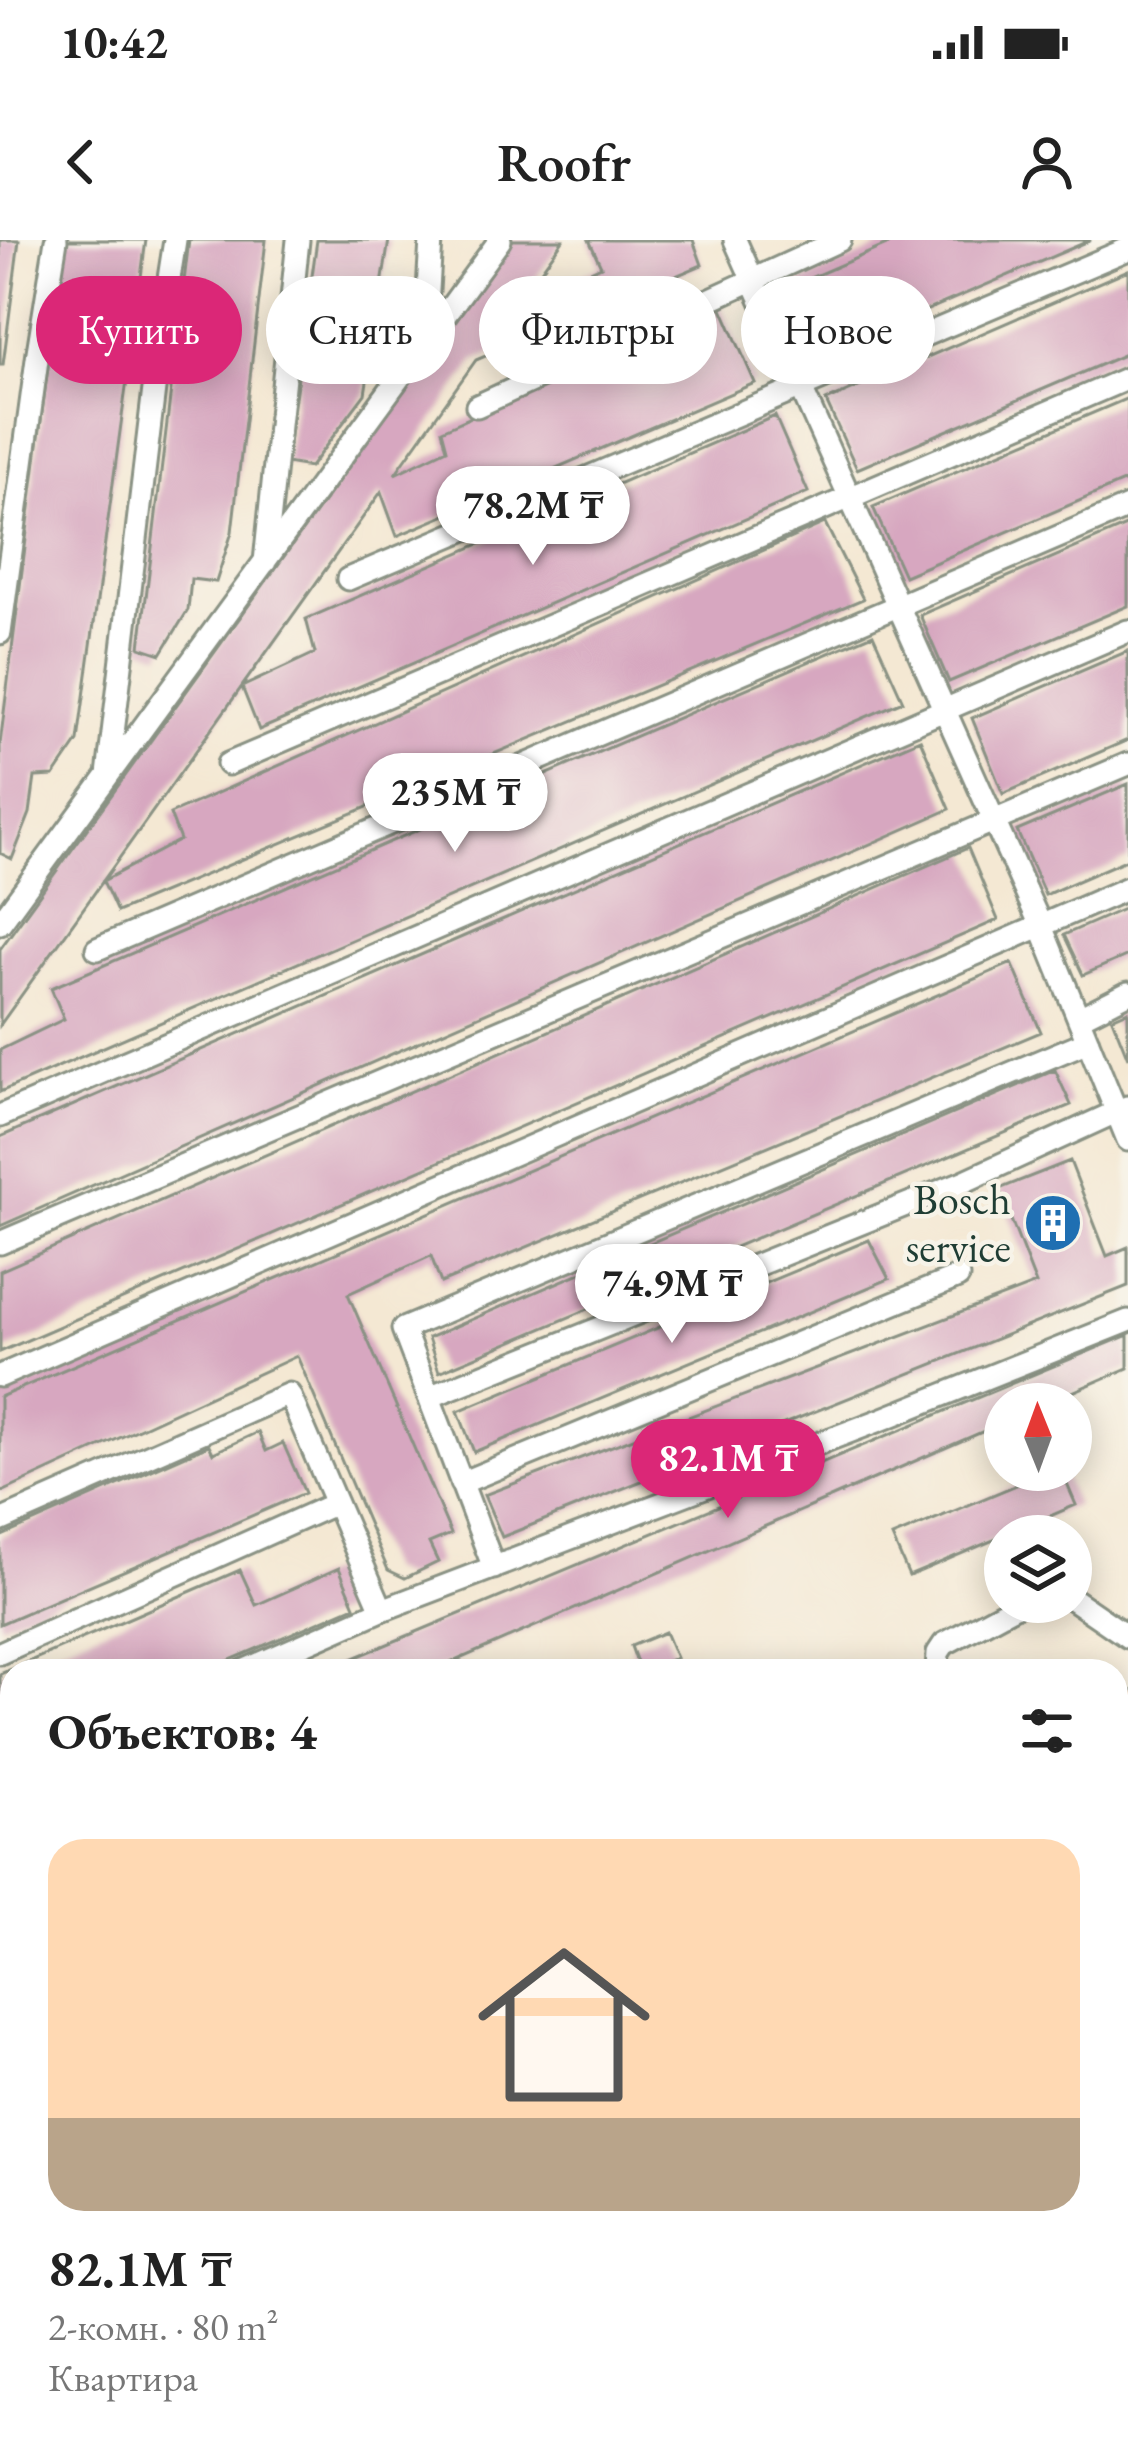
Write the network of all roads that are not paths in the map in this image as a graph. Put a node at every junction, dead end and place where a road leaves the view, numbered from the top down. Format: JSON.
{"nodes":[{"id":1,"x":56,"y":240,"type":"edge"},
{"id":2,"x":175,"y":240,"type":"edge"},
{"id":3,"x":298,"y":240,"type":"edge"},
{"id":4,"x":431,"y":240,"type":"edge"},
{"id":5,"x":500,"y":240,"type":"edge"},
{"id":6,"x":735,"y":240,"type":"edge"},
{"id":7,"x":840,"y":240,"type":"edge"},
{"id":8,"x":1128,"y":249,"type":"edge"},
{"id":9,"x":429,"y":276,"type":"edge"},
{"id":10,"x":751,"y":276,"type":"edge"},
{"id":11,"x":757,"y":276,"type":"edge"},
{"id":12,"x":741,"y":283,"type":"edge"},
{"id":13,"x":455,"y":301,"type":"edge"},
{"id":14,"x":1128,"y":378,"type":"edge"},
{"id":15,"x":394,"y":384,"type":"edge"},
{"id":16,"x":799,"y":384,"type":"edge"},
{"id":17,"x":800,"y":387,"type":"junction"},
{"id":18,"x":477,"y":406,"type":"dead end"},
{"id":19,"x":849,"y":496,"type":"junction"},
{"id":20,"x":1128,"y":507,"type":"edge"},
{"id":21,"x":265,"y":562,"type":"junction"},
{"id":22,"x":348,"y":579,"type":"dead end"},
{"id":23,"x":898,"y":605,"type":"junction"},
{"id":24,"x":1128,"y":631,"type":"edge"},
{"id":25,"x":0,"y":633,"type":"edge"},
{"id":26,"x":944,"y":708,"type":"junction"},
{"id":27,"x":228,"y":764,"type":"dead end"},
{"id":28,"x":1128,"y":764,"type":"edge"},
{"id":29,"x":107,"y":777,"type":"junction"},
{"id":30,"x":994,"y":820,"type":"junction"},
{"id":31,"x":1128,"y":888,"type":"edge"},
{"id":32,"x":0,"y":922,"type":"edge"},
{"id":33,"x":1041,"y":926,"type":"junction"},
{"id":34,"x":97,"y":949,"type":"dead end"},
{"id":35,"x":1128,"y":993,"type":"edge"},
{"id":36,"x":1079,"y":1018,"type":"junction"},
{"id":37,"x":1088,"y":1041,"type":"junction"},
{"id":38,"x":1122,"y":1109,"type":"edge"},
{"id":39,"x":0,"y":1116,"type":"edge"},
{"id":40,"x":1128,"y":1140,"type":"edge"},
{"id":41,"x":0,"y":1243,"type":"edge"},
{"id":42,"x":958,"y":1277,"type":"dead end"},
{"id":43,"x":1128,"y":1322,"type":"edge"},
{"id":44,"x":0,"y":1376,"type":"edge"},
{"id":45,"x":429,"y":1396,"type":"junction"},
{"id":46,"x":461,"y":1483,"type":"junction"},
{"id":47,"x":336,"y":1503,"type":"junction"},
{"id":48,"x":0,"y":1521,"type":"edge"},
{"id":49,"x":494,"y":1568,"type":"junction"},
{"id":50,"x":382,"y":1610,"type":"junction"},
{"id":51,"x":1092,"y":1612,"type":"edge"},
{"id":52,"x":984,"y":1622,"type":"edge"},
{"id":53,"x":1128,"y":1636,"type":"edge"},
{"id":54,"x":0,"y":1653,"type":"edge"},
{"id":55,"x":271,"y":1659,"type":"edge"},
{"id":56,"x":938,"y":1659,"type":"edge"}],
"edges":[{"from":1,"to":25,"type":"lane"},
{"from":2,"to":29,"type":"lane"},
{"from":3,"to":21,"type":"lane"},
{"from":4,"to":9,"type":"lane"},
{"from":5,"to":13,"type":"lane"},
{"from":6,"to":10,"type":"lane"},
{"from":7,"to":11,"type":"lane"},
{"from":8,"to":17,"type":"lane"},
{"from":12,"to":18,"type":"lane"},
{"from":14,"to":19,"type":"lane"},
{"from":15,"to":21,"type":"lane"},
{"from":16,"to":17,"type":"lane"},
{"from":17,"to":19,"type":"lane"},
{"from":17,"to":22,"type":"lane"},
{"from":19,"to":23,"type":"lane"},
{"from":19,"to":27,"type":"lane"},
{"from":20,"to":23,"type":"lane"},
{"from":21,"to":29,"type":"lane"},
{"from":23,"to":26,"type":"lane"},
{"from":23,"to":34,"type":"lane"},
{"from":24,"to":26,"type":"lane"},
{"from":26,"to":30,"type":"lane"},
{"from":26,"to":39,"type":"lane"},
{"from":28,"to":30,"type":"lane"},
{"from":29,"to":32,"type":"lane"},
{"from":30,"to":33,"type":"lane"},
{"from":30,"to":41,"type":"lane"},
{"from":31,"to":33,"type":"lane"},
{"from":33,"to":36,"type":"lane"},
{"from":33,"to":44,"type":"lane"},
{"from":35,"to":36,"type":"lane"},
{"from":36,"to":37,"type":"lane"},
{"from":37,"to":38,"type":"lane"},
{"from":37,"to":45,"type":"lane"},
{"from":38,"to":40,"type":"lane"},
{"from":38,"to":45,"type":"lane"},
{"from":42,"to":46,"type":"lane"},
{"from":43,"to":49,"type":"lane"},
{"from":45,"to":46,"type":"lane"},
{"from":46,"to":49,"type":"lane"},
{"from":47,"to":48,"type":"lane"},
{"from":47,"to":50,"type":"lane"},
{"from":47,"to":54,"type":"lane"},
{"from":49,"to":50,"type":"lane"},
{"from":50,"to":55,"type":"lane"},
{"from":51,"to":53,"type":"lane"},
{"from":52,"to":56,"type":"lane"}]}
